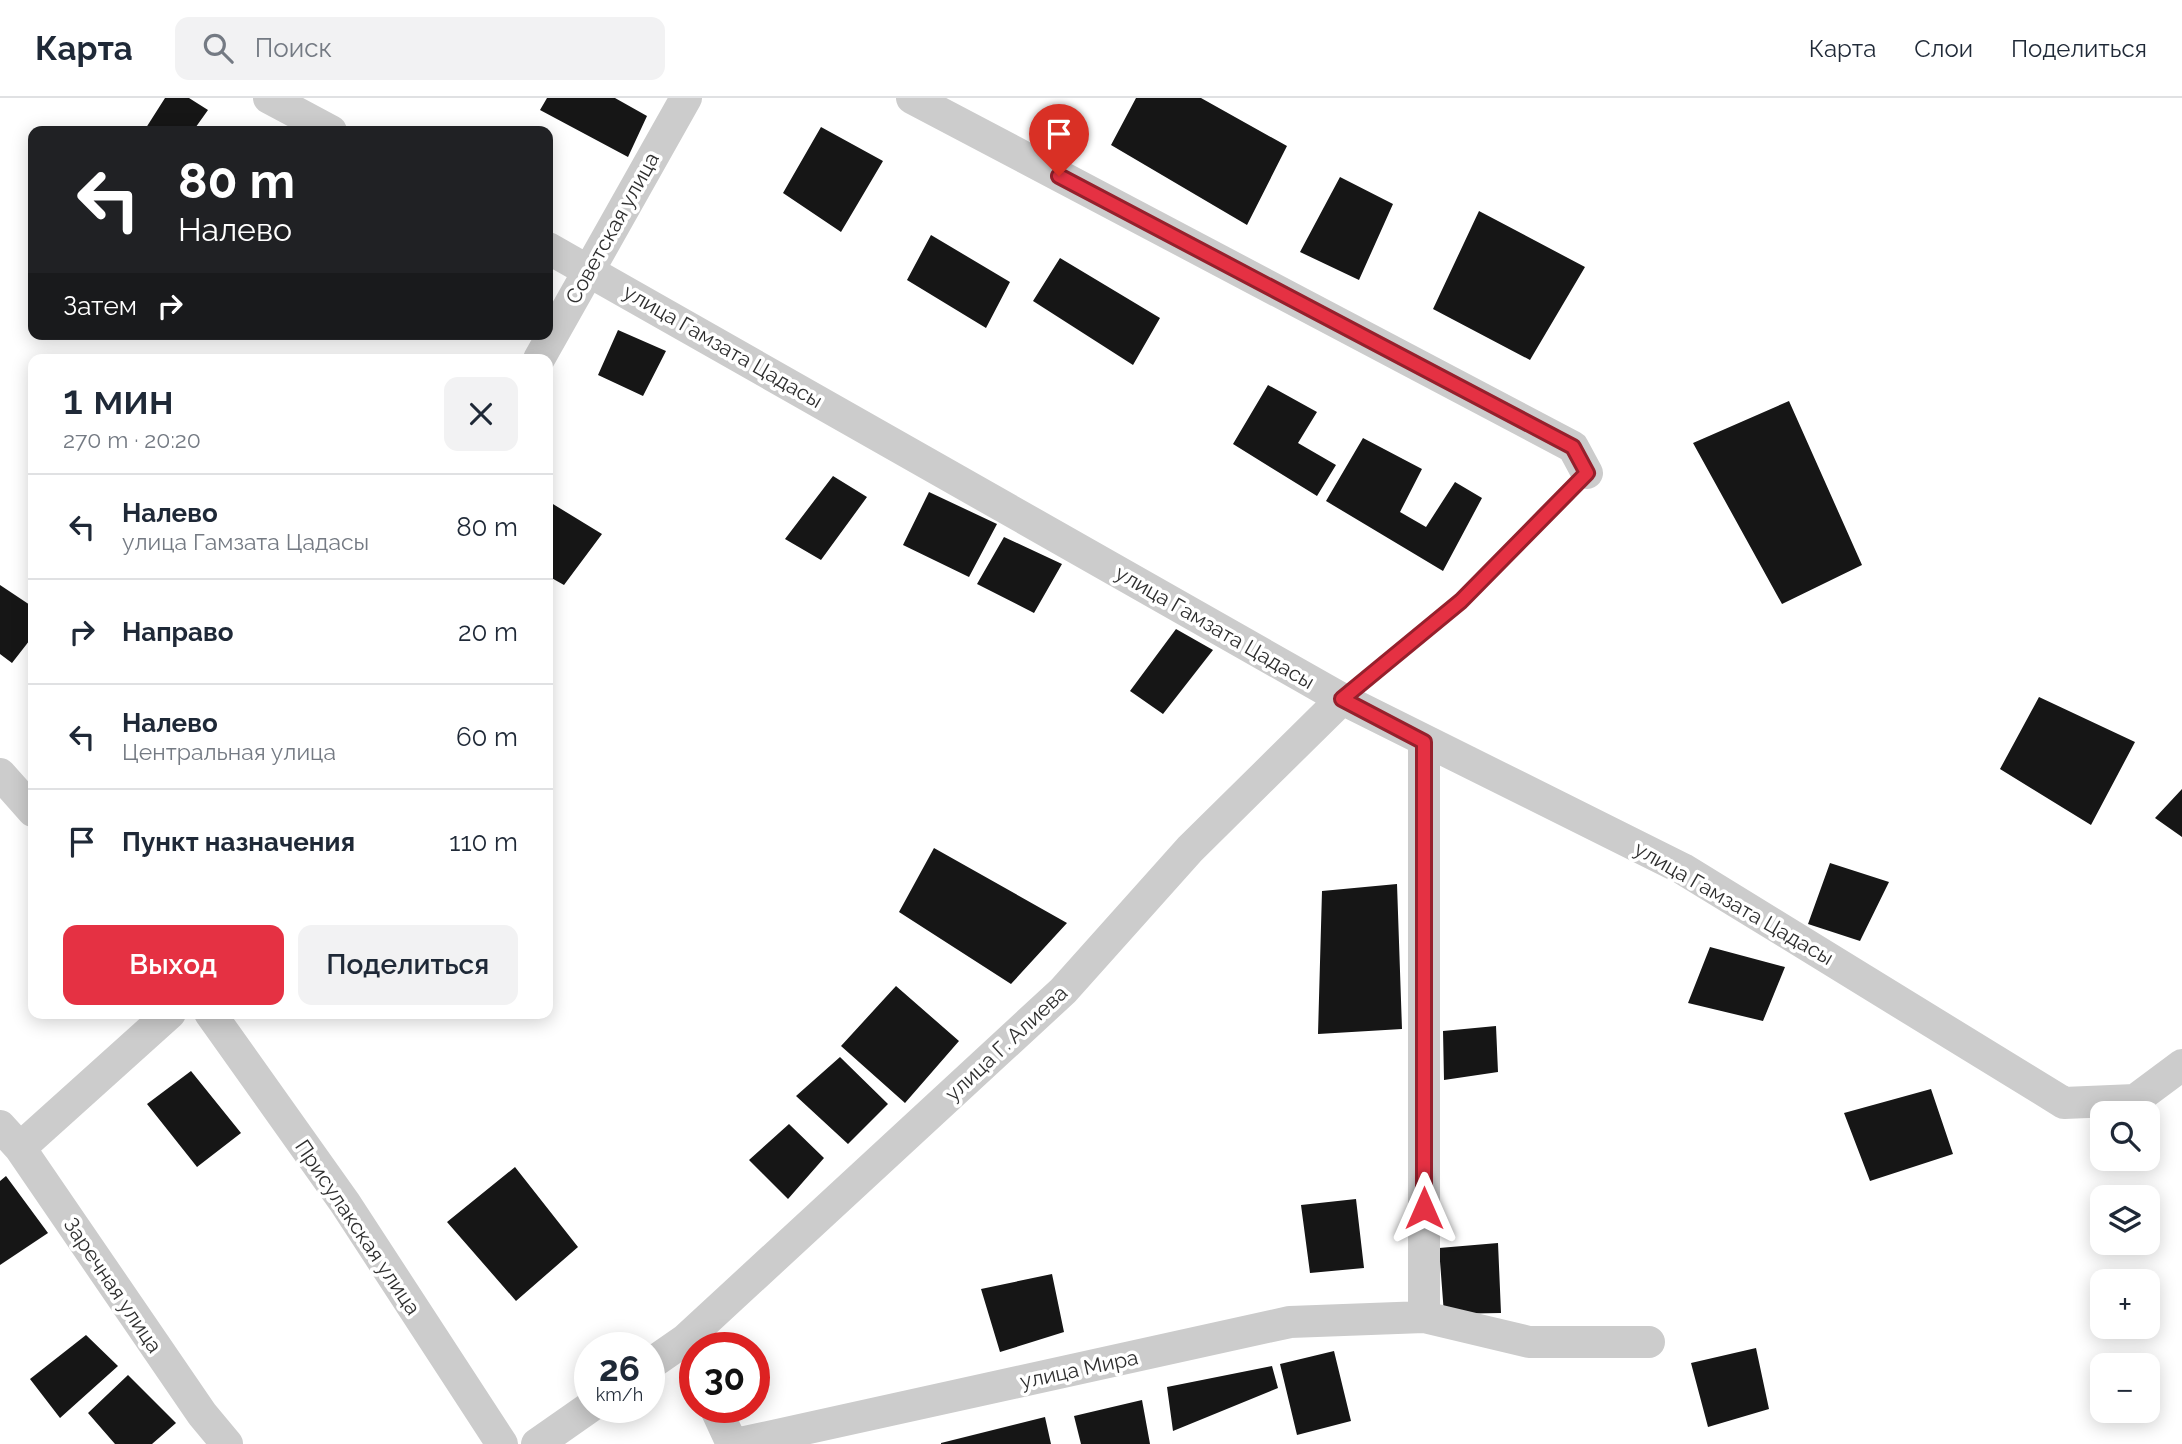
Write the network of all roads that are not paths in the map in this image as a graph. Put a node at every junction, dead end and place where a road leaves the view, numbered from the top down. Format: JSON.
{"nodes":[{"id":1,"x":269,"y":98,"type":"edge"},
{"id":2,"x":686,"y":98,"type":"edge"},
{"id":3,"x":912,"y":98,"type":"edge"},
{"id":4,"x":322,"y":126,"type":"edge"},
{"id":5,"x":553,"y":251,"type":"edge"},
{"id":6,"x":588,"y":269,"type":"junction"},
{"id":7,"x":553,"y":333,"type":"edge"},
{"id":8,"x":1587,"y":473,"type":"joint"},
{"id":9,"x":1342,"y":699,"type":"junction"},
{"id":10,"x":1424,"y":742,"type":"junction"},
{"id":11,"x":0,"y":774,"type":"edge"},
{"id":12,"x":28,"y":805,"type":"edge"},
{"id":13,"x":162,"y":1019,"type":"edge"},
{"id":14,"x":214,"y":1019,"type":"edge"},
{"id":15,"x":2182,"y":1065,"type":"edge"},
{"id":16,"x":10,"y":1137,"type":"edge"},
{"id":17,"x":1424,"y":1317,"type":"junction"},
{"id":18,"x":710,"y":1332,"type":"edge"},
{"id":19,"x":1649,"y":1342,"type":"dead end"},
{"id":20,"x":574,"y":1418,"type":"edge"},
{"id":21,"x":724,"y":1423,"type":"edge"},
{"id":22,"x":226,"y":1444,"type":"edge"},
{"id":23,"x":502,"y":1444,"type":"edge"},
{"id":24,"x":537,"y":1444,"type":"edge"},
{"id":25,"x":734,"y":1444,"type":"edge"}],
"edges":[{"from":1,"to":4,"type":"street"},
{"from":2,"to":6,"type":"street","name":"Советская улица"},
{"from":3,"to":8,"type":"street"},
{"from":5,"to":6,"type":"street","name":"улица Гамзата Цадасы"},
{"from":6,"to":7,"type":"street","name":"Советская улица"},
{"from":6,"to":9,"type":"street","name":"улица Гамзата Цадасы"},
{"from":8,"to":9,"type":"lane"},
{"from":9,"to":10,"type":"street","name":"улица Гамзата Цадасы"},
{"from":9,"to":18,"type":"street","name":"улица Г. Алиева"},
{"from":10,"to":15,"type":"street","name":"улица Гамзата Цадасы"},
{"from":10,"to":17,"type":"street"},
{"from":11,"to":12,"type":"street"},
{"from":13,"to":16,"type":"street"},
{"from":14,"to":23,"type":"street","name":"Присулакская улица"},
{"from":16,"to":22,"type":"street","name":"Заречная улица"},
{"from":17,"to":19,"type":"street","name":"улица Мира"},
{"from":17,"to":25,"type":"street","name":"улица Мира"},
{"from":20,"to":24,"type":"street"},
{"from":21,"to":25,"type":"street"}]}
